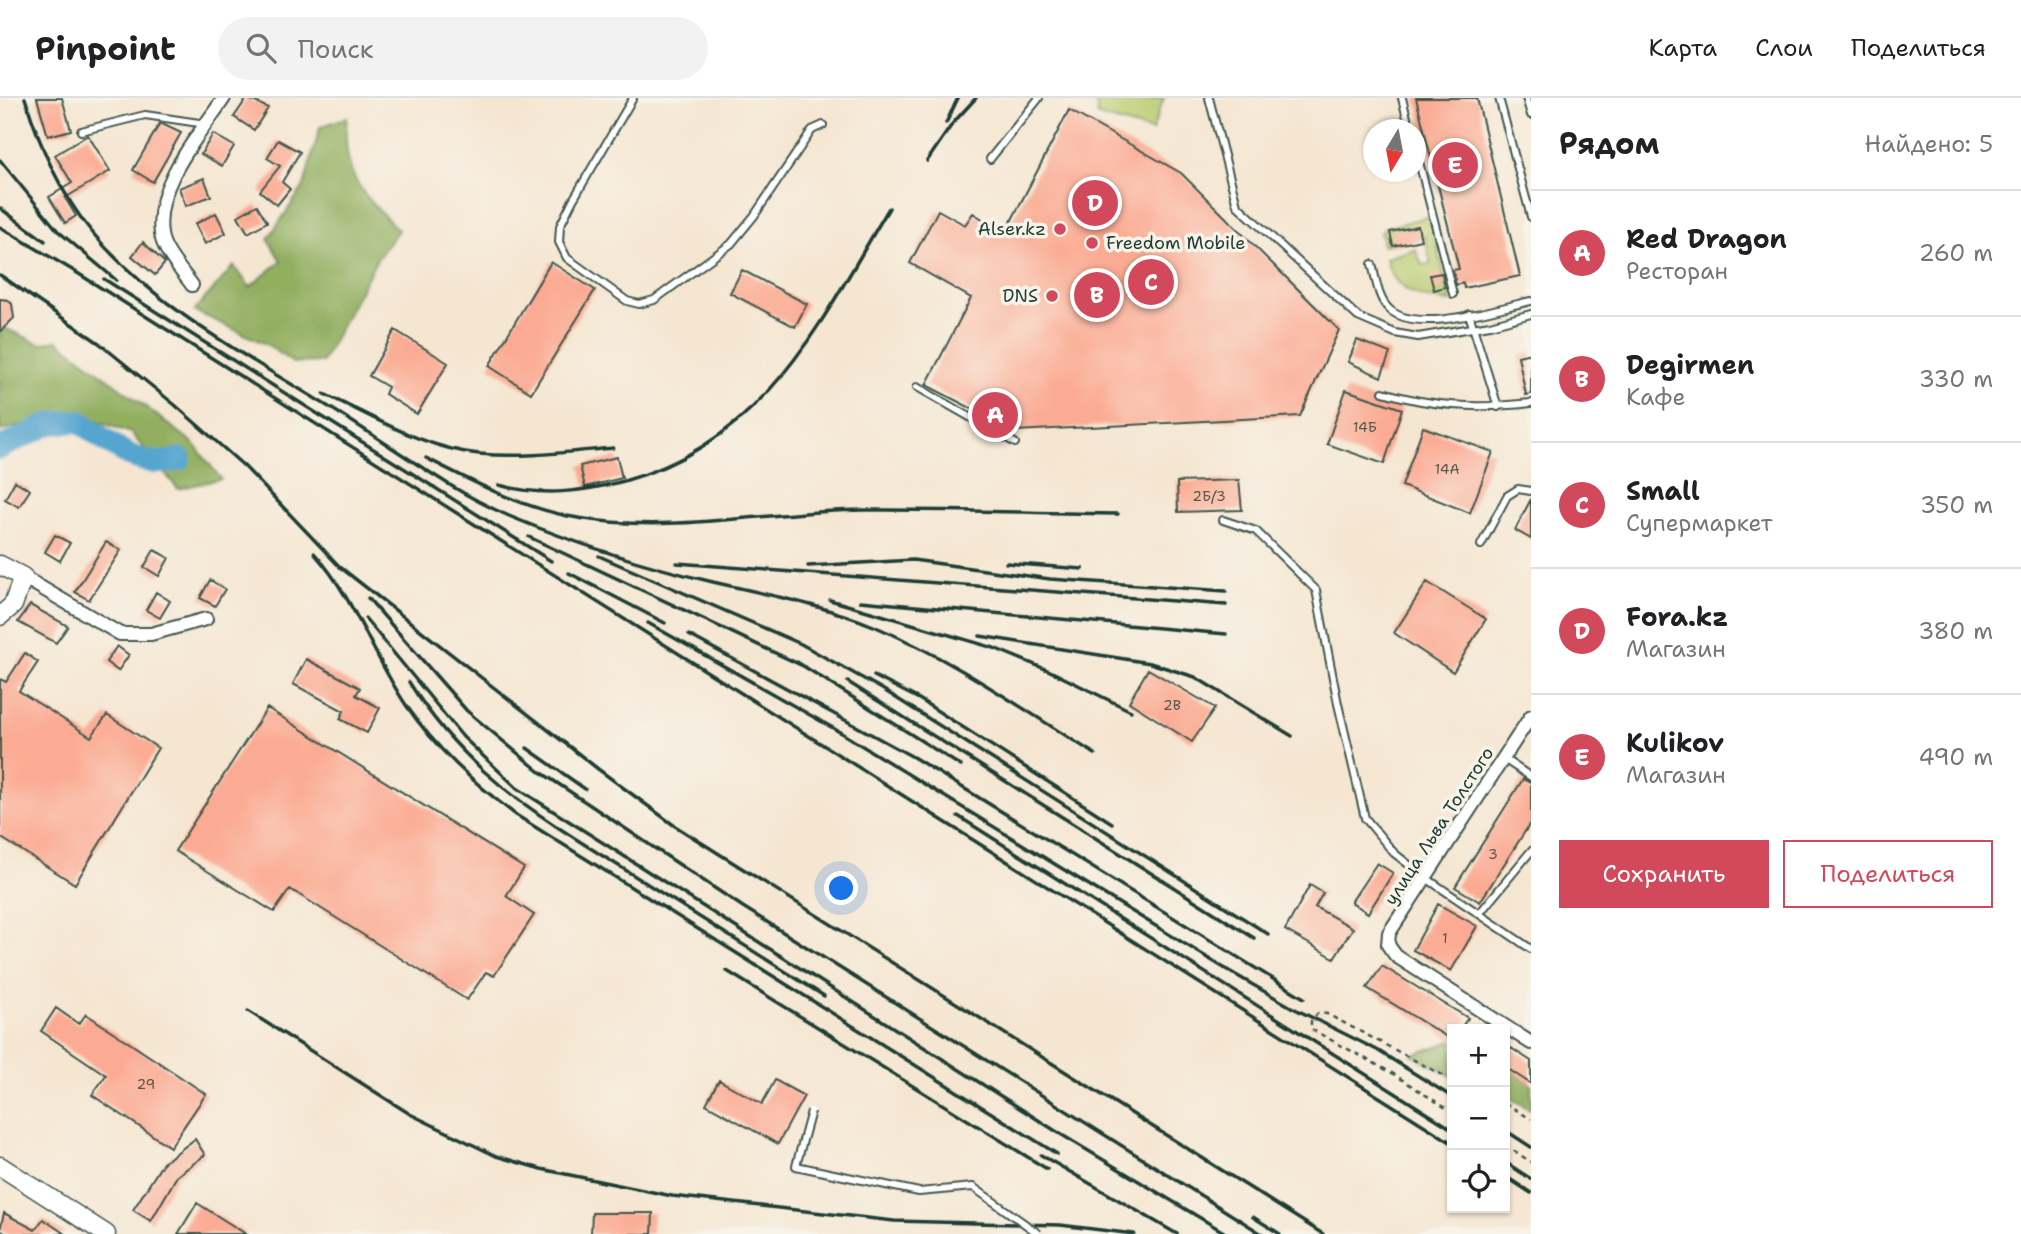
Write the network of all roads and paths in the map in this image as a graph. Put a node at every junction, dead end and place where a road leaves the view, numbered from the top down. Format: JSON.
{"nodes":[{"id":1,"x":224,"y":98,"type":"edge"},
{"id":2,"x":633,"y":98,"type":"edge"},
{"id":3,"x":1039,"y":98,"type":"edge"},
{"id":4,"x":1209,"y":98,"type":"edge"},
{"id":5,"x":1402,"y":98,"type":"edge"},
{"id":6,"x":1499,"y":98,"type":"edge"},
{"id":7,"x":1528,"y":100,"type":"edge"},
{"id":8,"x":1531,"y":115,"type":"edge"},
{"id":9,"x":1407,"y":119,"type":"edge"},
{"id":10,"x":206,"y":124,"type":"junction"},
{"id":11,"x":823,"y":125,"type":"dead end"},
{"id":12,"x":81,"y":131,"type":"dead end"},
{"id":13,"x":990,"y":159,"type":"dead end"},
{"id":14,"x":1424,"y":182,"type":"edge"},
{"id":15,"x":1531,"y":217,"type":"edge"},
{"id":16,"x":1372,"y":264,"type":"dead end"},
{"id":17,"x":192,"y":285,"type":"dead end"},
{"id":18,"x":1453,"y":294,"type":"dead end"},
{"id":19,"x":1531,"y":301,"type":"edge"},
{"id":20,"x":1469,"y":314,"type":"junction"},
{"id":21,"x":1531,"y":314,"type":"edge"},
{"id":22,"x":1472,"y":328,"type":"junction"},
{"id":23,"x":917,"y":387,"type":"dead end"},
{"id":24,"x":1383,"y":392,"type":"dead end"},
{"id":25,"x":1531,"y":403,"type":"edge"},
{"id":26,"x":1498,"y":407,"type":"junction"},
{"id":27,"x":1015,"y":443,"type":"dead end"},
{"id":28,"x":1531,"y":491,"type":"edge"},
{"id":29,"x":1223,"y":520,"type":"dead end"},
{"id":30,"x":1481,"y":545,"type":"dead end"},
{"id":31,"x":0,"y":565,"type":"edge"},
{"id":32,"x":23,"y":577,"type":"junction"},
{"id":33,"x":0,"y":615,"type":"edge"},
{"id":34,"x":206,"y":619,"type":"dead end"},
{"id":35,"x":1531,"y":716,"type":"edge"},
{"id":36,"x":1504,"y":759,"type":"junction"},
{"id":37,"x":1531,"y":777,"type":"edge"},
{"id":38,"x":1531,"y":851,"type":"edge"},
{"id":39,"x":1426,"y":878,"type":"junction"},
{"id":40,"x":1479,"y":914,"type":"junction"},
{"id":41,"x":1531,"y":949,"type":"edge"},
{"id":42,"x":1531,"y":1043,"type":"edge"},
{"id":43,"x":1447,"y":1077,"type":"edge"},
{"id":44,"x":1510,"y":1106,"type":"edge"},
{"id":45,"x":1447,"y":1109,"type":"edge"},
{"id":46,"x":811,"y":1111,"type":"dead end"},
{"id":47,"x":1531,"y":1119,"type":"edge"},
{"id":48,"x":1510,"y":1149,"type":"edge"},
{"id":49,"x":1531,"y":1162,"type":"edge"},
{"id":50,"x":2,"y":1173,"type":"edge"},
{"id":51,"x":106,"y":1234,"type":"edge"},
{"id":52,"x":1039,"y":1234,"type":"edge"}],
"edges":[{"from":1,"to":10,"type":"street"},
{"from":2,"to":11,"type":"lane"},
{"from":3,"to":13,"type":"lane"},
{"from":4,"to":22,"type":"lane"},
{"from":5,"to":9,"type":"lane"},
{"from":6,"to":15,"type":"lane"},
{"from":7,"to":8,"type":"lane"},
{"from":10,"to":12,"type":"lane"},
{"from":10,"to":17,"type":"street"},
{"from":14,"to":18,"type":"lane"},
{"from":16,"to":20,"type":"lane"},
{"from":19,"to":20,"type":"lane"},
{"from":20,"to":22,"type":"lane"},
{"from":21,"to":22,"type":"lane"},
{"from":22,"to":26,"type":"lane"},
{"from":23,"to":27,"type":"lane"},
{"from":24,"to":26,"type":"lane"},
{"from":25,"to":26,"type":"lane"},
{"from":28,"to":30,"type":"lane"},
{"from":29,"to":39,"type":"lane"},
{"from":31,"to":32,"type":"street"},
{"from":32,"to":33,"type":"street"},
{"from":32,"to":34,"type":"street"},
{"from":35,"to":36,"type":"street","name":"улица Льва Толстого"},
{"from":36,"to":37,"type":"lane"},
{"from":36,"to":39,"type":"street","name":"улица Льва Толстого"},
{"from":38,"to":40,"type":"lane"},
{"from":39,"to":40,"type":"lane"},
{"from":39,"to":42,"type":"street","name":"улица Льва Толстого"},
{"from":40,"to":41,"type":"lane"},
{"from":43,"to":45,"type":"path"},
{"from":44,"to":47,"type":"path"},
{"from":46,"to":52,"type":"lane","bridge":true},
{"from":48,"to":49,"type":"path"},
{"from":50,"to":51,"type":"street"}]}
